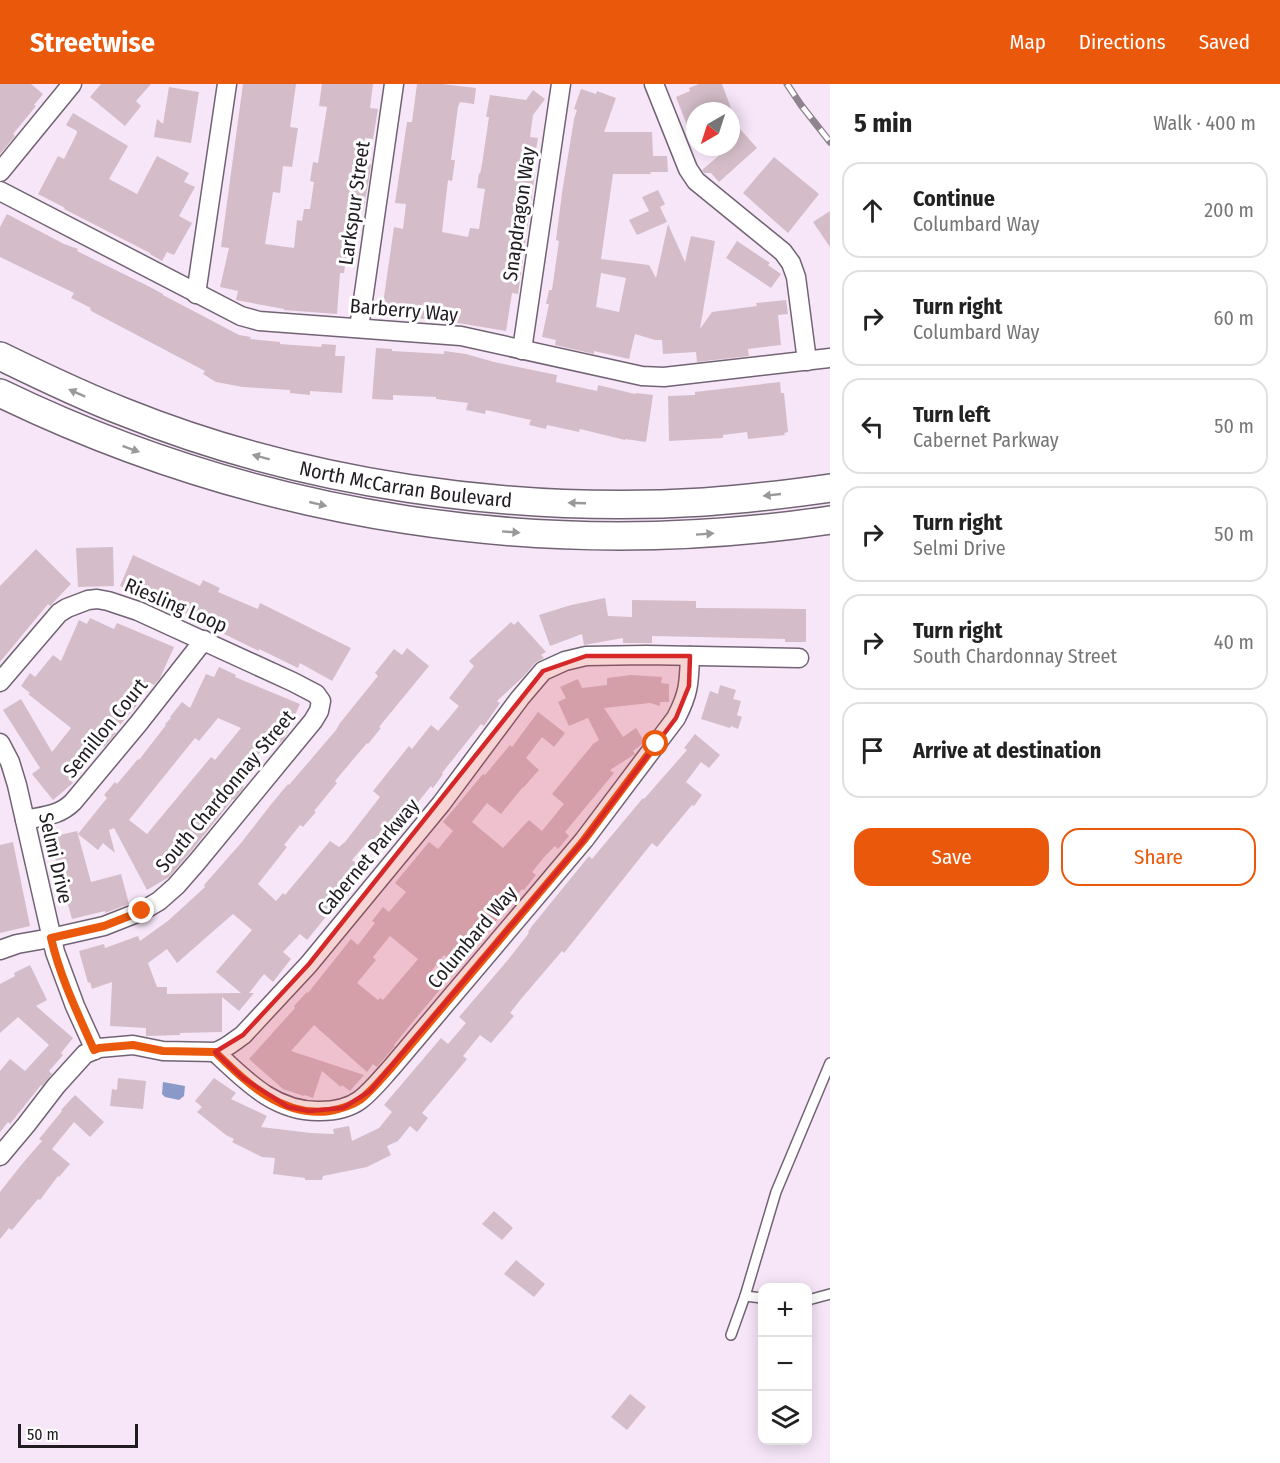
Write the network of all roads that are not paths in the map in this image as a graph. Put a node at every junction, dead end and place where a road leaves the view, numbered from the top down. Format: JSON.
{"nodes":[{"id":1,"x":72,"y":84,"type":"edge"},
{"id":2,"x":227,"y":84,"type":"edge"},
{"id":3,"x":394,"y":84,"type":"edge"},
{"id":4,"x":561,"y":84,"type":"edge"},
{"id":5,"x":654,"y":84,"type":"edge"},
{"id":6,"x":0,"y":172,"type":"edge"},
{"id":7,"x":0,"y":191,"type":"edge"},
{"id":8,"x":196,"y":294,"type":"junction"},
{"id":9,"x":359,"y":328,"type":"junction"},
{"id":10,"x":522,"y":350,"type":"junction"},
{"id":11,"x":0,"y":356,"type":"edge"},
{"id":12,"x":830,"y":358,"type":"edge"},
{"id":13,"x":807,"y":361,"type":"junction"},
{"id":14,"x":0,"y":393,"type":"edge"},
{"id":15,"x":830,"y":488,"type":"edge"},
{"id":16,"x":830,"y":520,"type":"edge"},
{"id":17,"x":204,"y":640,"type":"junction"},
{"id":18,"x":690,"y":656,"type":"junction"},
{"id":19,"x":799,"y":658,"type":"dead end"},
{"id":20,"x":0,"y":682,"type":"edge"},
{"id":21,"x":321,"y":701,"type":"joint"},
{"id":22,"x":0,"y":743,"type":"edge"},
{"id":23,"x":24,"y":820,"type":"junction"},
{"id":24,"x":51,"y":938,"type":"junction"},
{"id":25,"x":0,"y":950,"type":"edge"},
{"id":26,"x":94,"y":1050,"type":"junction"},
{"id":27,"x":215,"y":1052,"type":"junction"},
{"id":28,"x":830,"y":1063,"type":"edge"},
{"id":29,"x":0,"y":1156,"type":"edge"},
{"id":30,"x":830,"y":1294,"type":"edge"},
{"id":31,"x":745,"y":1296,"type":"junction"},
{"id":32,"x":758,"y":1298,"type":"edge"},
{"id":33,"x":812,"y":1299,"type":"edge"},
{"id":34,"x":731,"y":1335,"type":"dead end"}],
"edges":[{"from":1,"to":6,"type":"street"},
{"from":2,"to":8,"type":"street"},
{"from":3,"to":9,"type":"street","name":"Larkspur Street"},
{"from":4,"to":10,"type":"street","name":"Snapdragon Way"},
{"from":5,"to":13,"type":"street"},
{"from":7,"to":8,"type":"street","name":"Barberry Way"},
{"from":8,"to":9,"type":"street","name":"Barberry Way"},
{"from":9,"to":10,"type":"street","name":"Barberry Way"},
{"from":10,"to":13,"type":"street","name":"Barberry Way"},
{"from":15,"to":11,"type":"main road","name":"North McCarran Boulevard","one_way":true},
{"from":12,"to":13,"type":"street","name":"Barberry Way"},
{"from":14,"to":16,"type":"main road","name":"North McCarran Boulevard","one_way":true},
{"from":17,"to":20,"type":"street","name":"Riesling Loop"},
{"from":17,"to":21,"type":"street","name":"Riesling Loop"},
{"from":17,"to":23,"type":"street","name":"Semillon Court"},
{"from":18,"to":19,"type":"street","name":"Cabernet Parkway"},
{"from":18,"to":27,"type":"street","name":"Cabernet Parkway"},
{"from":18,"to":27,"type":"street","name":"Columbard Way"},
{"from":21,"to":24,"type":"street","name":"South Chardonnay Street"},
{"from":22,"to":23,"type":"street","name":"Selmi Drive"},
{"from":23,"to":24,"type":"street","name":"Selmi Drive"},
{"from":24,"to":25,"type":"street","name":"South Chardonnay Street"},
{"from":24,"to":26,"type":"street","name":"Selmi Drive"},
{"from":26,"to":27,"type":"street"},
{"from":26,"to":29,"type":"street"},
{"from":28,"to":31,"type":"lane"},
{"from":30,"to":33,"type":"lane"},
{"from":31,"to":32,"type":"lane"},
{"from":31,"to":34,"type":"lane"}]}
